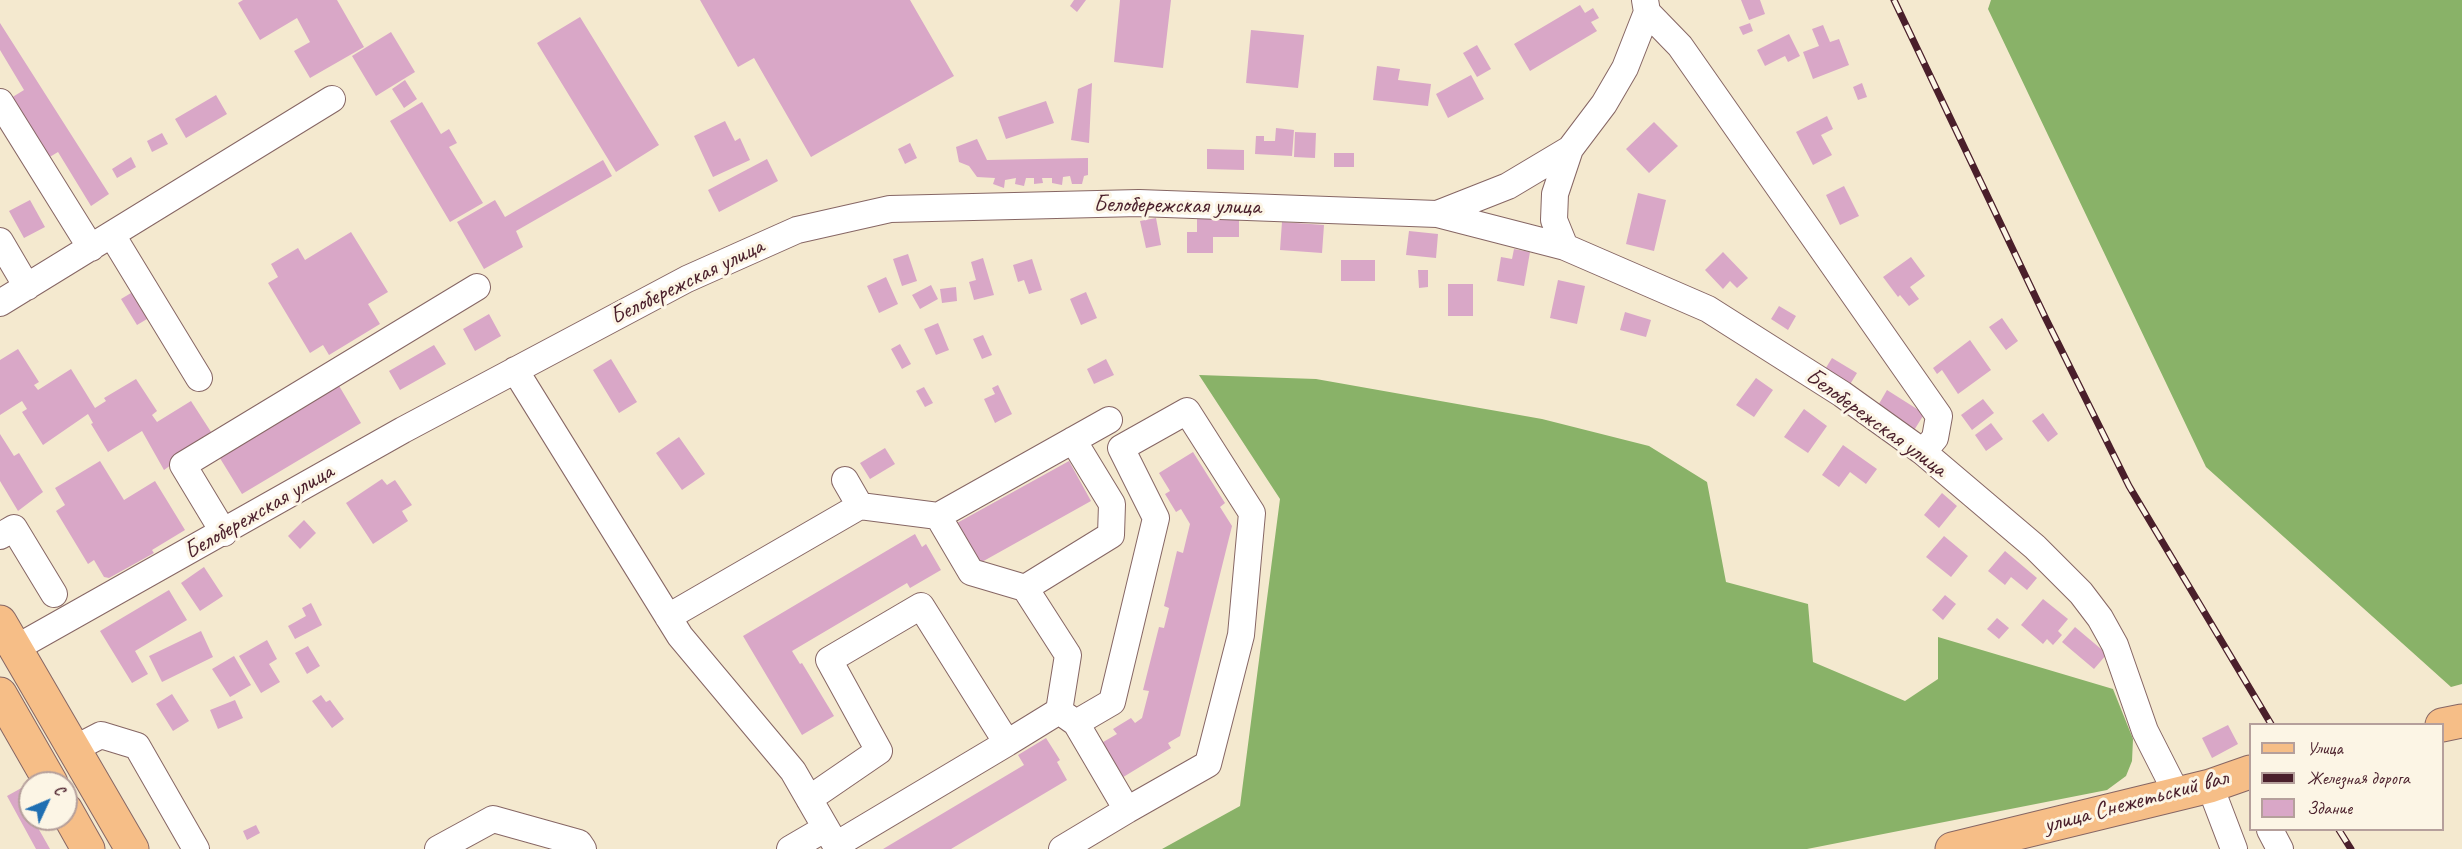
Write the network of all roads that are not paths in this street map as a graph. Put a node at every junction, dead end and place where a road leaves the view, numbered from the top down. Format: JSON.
{"nodes":[{"id":1,"x":1646,"y":6,"type":"edge"},
{"id":2,"x":332,"y":99,"type":"dead end"},
{"id":3,"x":0,"y":102,"type":"edge"},
{"id":4,"x":1570,"y":149,"type":"junction"},
{"id":5,"x":1437,"y":214,"type":"junction"},
{"id":6,"x":0,"y":241,"type":"edge"},
{"id":7,"x":101,"y":242,"type":"junction"},
{"id":8,"x":1565,"y":247,"type":"junction"},
{"id":9,"x":27,"y":287,"type":"junction"},
{"id":10,"x":477,"y":287,"type":"dead end"},
{"id":11,"x":0,"y":303,"type":"edge"},
{"id":12,"x":515,"y":370,"type":"junction"},
{"id":13,"x":200,"y":378,"type":"dead end"},
{"id":14,"x":1109,"y":420,"type":"dead end"},
{"id":15,"x":1073,"y":440,"type":"junction"},
{"id":16,"x":1923,"y":452,"type":"junction"},
{"id":17,"x":845,"y":480,"type":"dead end"},
{"id":18,"x":860,"y":506,"type":"junction"},
{"id":19,"x":938,"y":516,"type":"junction"},
{"id":20,"x":224,"y":533,"type":"junction"},
{"id":21,"x":0,"y":537,"type":"edge"},
{"id":22,"x":1025,"y":588,"type":"junction"},
{"id":23,"x":54,"y":594,"type":"dead end"},
{"id":24,"x":668,"y":616,"type":"junction"},
{"id":25,"x":8,"y":635,"type":"edge"},
{"id":26,"x":0,"y":694,"type":"edge"},
{"id":27,"x":1068,"y":717,"type":"junction"},
{"id":28,"x":2462,"y":721,"type":"edge"},
{"id":29,"x":2444,"y":725,"type":"edge"},
{"id":30,"x":1006,"y":743,"type":"junction"},
{"id":31,"x":74,"y":748,"type":"junction"},
{"id":32,"x":44,"y":771,"type":"edge"},
{"id":33,"x":2249,"y":773,"type":"edge"},
{"id":34,"x":2210,"y":786,"type":"junction"},
{"id":35,"x":2177,"y":794,"type":"junction"},
{"id":36,"x":809,"y":799,"type":"junction"},
{"id":37,"x":1127,"y":810,"type":"junction"},
{"id":38,"x":78,"y":831,"type":"edge"},
{"id":39,"x":2271,"y":831,"type":"edge"},
{"id":40,"x":833,"y":841,"type":"edge"},
{"id":41,"x":88,"y":849,"type":"edge"},
{"id":42,"x":132,"y":849,"type":"edge"},
{"id":43,"x":196,"y":849,"type":"edge"},
{"id":44,"x":438,"y":849,"type":"edge"},
{"id":45,"x":583,"y":849,"type":"edge"},
{"id":46,"x":790,"y":849,"type":"edge"},
{"id":47,"x":1062,"y":849,"type":"edge"},
{"id":48,"x":1952,"y":849,"type":"edge"},
{"id":49,"x":2234,"y":849,"type":"edge"},
{"id":50,"x":2280,"y":849,"type":"edge"}],
"edges":[{"from":1,"to":4,"type":"street","name":"Белобережская улица"},
{"from":1,"to":16,"type":"street"},
{"from":2,"to":7,"type":"street"},
{"from":3,"to":7,"type":"street"},
{"from":4,"to":5,"type":"street","name":"Белобережская улица"},
{"from":4,"to":8,"type":"street"},
{"from":5,"to":8,"type":"street","name":"Белобережская улица"},
{"from":5,"to":12,"type":"street","name":"Белобережская улица"},
{"from":6,"to":9,"type":"street"},
{"from":7,"to":9,"type":"street"},
{"from":7,"to":13,"type":"street"},
{"from":8,"to":16,"type":"street","name":"Белобережская улица"},
{"from":9,"to":11,"type":"street"},
{"from":10,"to":20,"type":"street"},
{"from":12,"to":20,"type":"street","name":"Белобережская улица"},
{"from":12,"to":24,"type":"street"},
{"from":14,"to":15,"type":"street"},
{"from":15,"to":19,"type":"street"},
{"from":15,"to":22,"type":"street"},
{"from":16,"to":35,"type":"street","name":"Белобережская улица"},
{"from":17,"to":18,"type":"street"},
{"from":18,"to":19,"type":"street"},
{"from":18,"to":24,"type":"street"},
{"from":19,"to":22,"type":"street"},
{"from":20,"to":25,"type":"street","name":"Белобережская улица"},
{"from":21,"to":23,"type":"street"},
{"from":22,"to":27,"type":"street"},
{"from":24,"to":36,"type":"street"},
{"from":25,"to":31,"type":"main road"},
{"from":26,"to":32,"type":"main road"},
{"from":27,"to":30,"type":"street"},
{"from":27,"to":37,"type":"street"},
{"from":27,"to":37,"type":"street"},
{"from":28,"to":29,"type":"main road"},
{"from":30,"to":36,"type":"street"},
{"from":30,"to":40,"type":"street"},
{"from":31,"to":42,"type":"main road"},
{"from":31,"to":43,"type":"street"},
{"from":33,"to":34,"type":"main road","name":"улица Снежетьский вал"},
{"from":34,"to":35,"type":"main road","name":"улица Снежетьский вал"},
{"from":34,"to":49,"type":"street"},
{"from":35,"to":48,"type":"main road","name":"улица Снежетьский вал"},
{"from":36,"to":40,"type":"street"},
{"from":37,"to":47,"type":"street"},
{"from":38,"to":41,"type":"main road"},
{"from":39,"to":50,"type":"street"},
{"from":40,"to":46,"type":"street"},
{"from":44,"to":45,"type":"street"}]}
